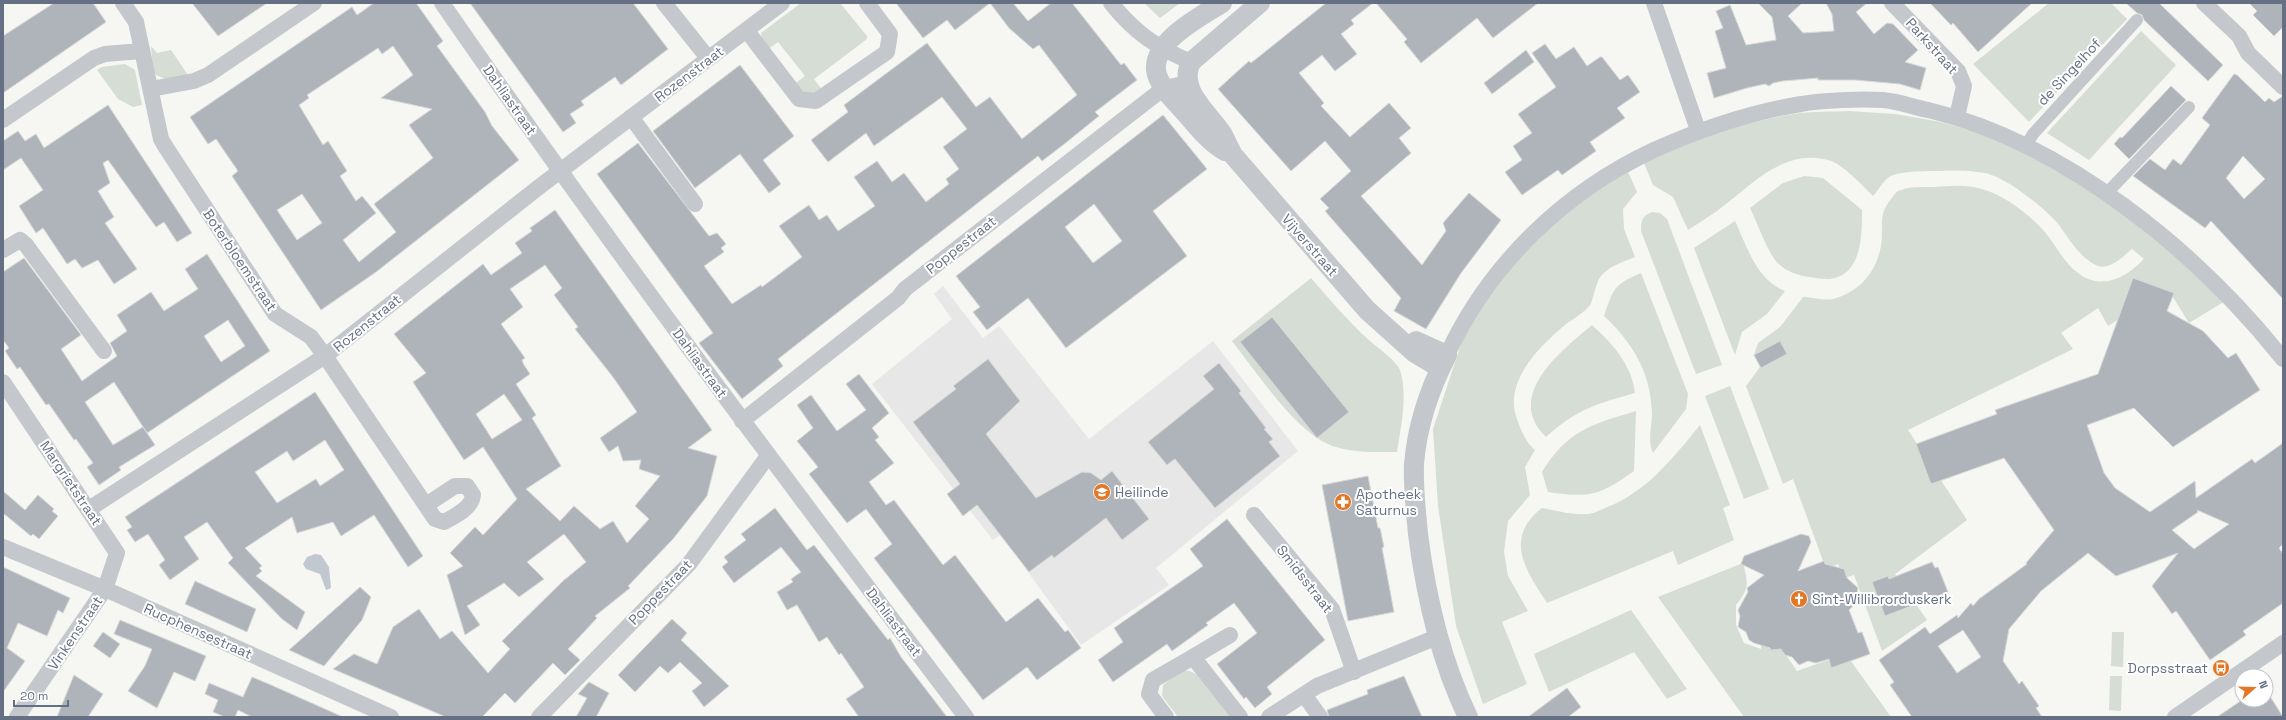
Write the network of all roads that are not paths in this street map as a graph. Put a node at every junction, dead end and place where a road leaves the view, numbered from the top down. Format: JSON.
{"nodes":[{"id":1,"x":123,"y":3,"type":"edge"},
{"id":2,"x":314,"y":3,"type":"edge"},
{"id":3,"x":442,"y":3,"type":"edge"},
{"id":4,"x":664,"y":3,"type":"edge"},
{"id":5,"x":782,"y":3,"type":"edge"},
{"id":6,"x":867,"y":3,"type":"edge"},
{"id":7,"x":1111,"y":3,"type":"edge"},
{"id":8,"x":1222,"y":3,"type":"edge"},
{"id":9,"x":1260,"y":3,"type":"edge"},
{"id":10,"x":1654,"y":3,"type":"edge"},
{"id":11,"x":1892,"y":3,"type":"edge"},
{"id":12,"x":2204,"y":3,"type":"edge"},
{"id":13,"x":2137,"y":20,"type":"dead end"},
{"id":14,"x":747,"y":31,"type":"junction"},
{"id":15,"x":1162,"y":49,"type":"junction"},
{"id":16,"x":142,"y":51,"type":"junction"},
{"id":17,"x":708,"y":58,"type":"junction"},
{"id":18,"x":1191,"y":62,"type":"junction"},
{"id":19,"x":1188,"y":83,"type":"junction"},
{"id":20,"x":2283,"y":87,"type":"edge"},
{"id":21,"x":1164,"y":88,"type":"junction"},
{"id":22,"x":151,"y":89,"type":"junction"},
{"id":23,"x":2188,"y":108,"type":"dead end"},
{"id":24,"x":631,"y":117,"type":"junction"},
{"id":25,"x":1958,"y":117,"type":"junction"},
{"id":26,"x":3,"y":120,"type":"edge"},
{"id":27,"x":1698,"y":130,"type":"junction"},
{"id":28,"x":2025,"y":147,"type":"junction"},
{"id":29,"x":1233,"y":155,"type":"junction"},
{"id":30,"x":560,"y":172,"type":"junction"},
{"id":31,"x":2106,"y":194,"type":"junction"},
{"id":32,"x":695,"y":204,"type":"dead end"},
{"id":33,"x":3,"y":250,"type":"edge"},
{"id":34,"x":104,"y":351,"type":"dead end"},
{"id":35,"x":326,"y":356,"type":"junction"},
{"id":36,"x":2283,"y":359,"type":"edge"},
{"id":37,"x":1444,"y":361,"type":"junction"},
{"id":38,"x":3,"y":382,"type":"edge"},
{"id":39,"x":742,"y":421,"type":"junction"},
{"id":40,"x":768,"y":456,"type":"junction"},
{"id":41,"x":426,"y":505,"type":"dead end"},
{"id":42,"x":89,"y":510,"type":"junction"},
{"id":43,"x":1254,"y":515,"type":"dead end"},
{"id":44,"x":3,"y":547,"type":"edge"},
{"id":45,"x":105,"y":589,"type":"junction"},
{"id":46,"x":1230,"y":635,"type":"dead end"},
{"id":47,"x":1437,"y":637,"type":"junction"},
{"id":48,"x":2283,"y":643,"type":"edge"},
{"id":49,"x":1193,"y":657,"type":"junction"},
{"id":50,"x":1354,"y":672,"type":"junction"},
{"id":51,"x":1305,"y":696,"type":"junction"},
{"id":52,"x":2185,"y":714,"type":"edge"},
{"id":53,"x":18,"y":717,"type":"edge"},
{"id":54,"x":391,"y":717,"type":"edge"},
{"id":55,"x":539,"y":717,"type":"edge"},
{"id":56,"x":966,"y":717,"type":"edge"},
{"id":57,"x":1166,"y":717,"type":"edge"},
{"id":58,"x":1240,"y":717,"type":"edge"},
{"id":59,"x":1269,"y":717,"type":"edge"},
{"id":60,"x":1320,"y":717,"type":"edge"},
{"id":61,"x":1468,"y":717,"type":"edge"}],
"edges":[{"from":1,"to":16,"type":"street","name":"Boterbloemstraat"},
{"from":2,"to":22,"type":"street"},
{"from":3,"to":30,"type":"street","name":"Dahliastraat"},
{"from":4,"to":17,"type":"street"},
{"from":5,"to":14,"type":"street","name":"Rozenstraat"},
{"from":6,"to":14,"type":"street"},
{"from":7,"to":15,"type":"street"},
{"from":8,"to":15,"type":"street"},
{"from":9,"to":18,"type":"street"},
{"from":10,"to":27,"type":"street"},
{"from":11,"to":25,"type":"street","name":"Parkstraat"},
{"from":12,"to":20,"type":"street"},
{"from":13,"to":28,"type":"street","name":"de Singelhof"},
{"from":14,"to":17,"type":"street","name":"Rozenstraat"},
{"from":15,"to":18,"type":"street"},
{"from":15,"to":21,"type":"street","name":"Vijverstraat"},
{"from":16,"to":22,"type":"street","name":"Boterbloemstraat"},
{"from":16,"to":26,"type":"street"},
{"from":17,"to":24,"type":"street","name":"Rozenstraat"},
{"from":18,"to":19,"type":"street"},
{"from":19,"to":21,"type":"street","name":"Poppestraat"},
{"from":19,"to":29,"type":"street","name":"Vijverstraat"},
{"from":21,"to":29,"type":"street","name":"Vijverstraat"},
{"from":21,"to":39,"type":"street","name":"Poppestraat"},
{"from":22,"to":35,"type":"street","name":"Boterbloemstraat"},
{"from":23,"to":31,"type":"street"},
{"from":24,"to":30,"type":"street","name":"Rozenstraat"},
{"from":24,"to":32,"type":"street"},
{"from":25,"to":27,"type":"street"},
{"from":25,"to":28,"type":"street"},
{"from":27,"to":37,"type":"street"},
{"from":28,"to":31,"type":"street"},
{"from":29,"to":37,"type":"street","name":"Vijverstraat"},
{"from":30,"to":35,"type":"street","name":"Rozenstraat"},
{"from":30,"to":39,"type":"street","name":"Dahliastraat"},
{"from":31,"to":36,"type":"street"},
{"from":33,"to":34,"type":"street"},
{"from":35,"to":41,"type":"street","name":"Boterbloemstraat"},
{"from":35,"to":42,"type":"street","name":"Rozenstraat"},
{"from":37,"to":47,"type":"street"},
{"from":38,"to":42,"type":"street","name":"Margrietstraat"},
{"from":39,"to":40,"type":"street","name":"Dahliastraat"},
{"from":40,"to":55,"type":"street","name":"Poppestraat"},
{"from":40,"to":56,"type":"street","name":"Dahliastraat"},
{"from":42,"to":45,"type":"street","name":"Margrietstraat"},
{"from":43,"to":50,"type":"street","name":"Smidsstraat"},
{"from":44,"to":45,"type":"street","name":"Rucphensestraat"},
{"from":45,"to":53,"type":"street","name":"Vinkenstraat"},
{"from":45,"to":54,"type":"street","name":"Rucphensestraat"},
{"from":46,"to":49,"type":"street"},
{"from":47,"to":50,"type":"street"},
{"from":47,"to":61,"type":"street"},
{"from":48,"to":52,"type":"street"},
{"from":49,"to":57,"type":"street"},
{"from":49,"to":58,"type":"street"},
{"from":50,"to":51,"type":"street"},
{"from":51,"to":59,"type":"street"},
{"from":51,"to":60,"type":"street"}]}
